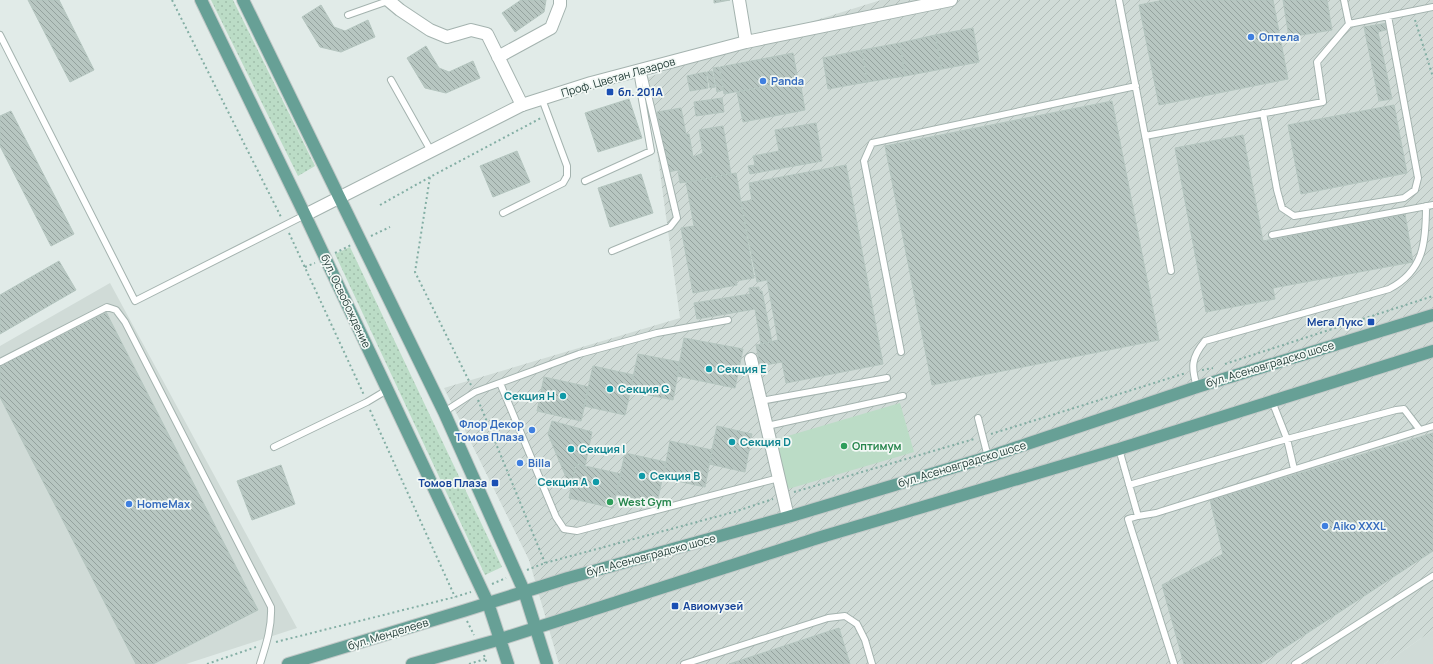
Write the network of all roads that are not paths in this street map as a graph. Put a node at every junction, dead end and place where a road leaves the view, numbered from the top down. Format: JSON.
{"nodes":[{"id":1,"x":201,"y":0,"type":"edge"},
{"id":2,"x":243,"y":0,"type":"edge"},
{"id":3,"x":389,"y":0,"type":"edge"},
{"id":4,"x":560,"y":0,"type":"edge"},
{"id":5,"x":739,"y":0,"type":"edge"},
{"id":6,"x":951,"y":0,"type":"edge"},
{"id":7,"x":1119,"y":0,"type":"edge"},
{"id":8,"x":1344,"y":0,"type":"edge"},
{"id":9,"x":1433,"y":7,"type":"edge"},
{"id":10,"x":348,"y":15,"type":"dead end"},
{"id":11,"x":1388,"y":16,"type":"junction"},
{"id":12,"x":1349,"y":24,"type":"junction"},
{"id":13,"x":0,"y":35,"type":"edge"},
{"id":14,"x":746,"y":42,"type":"junction"},
{"id":15,"x":498,"y":57,"type":"junction"},
{"id":16,"x":639,"y":70,"type":"junction"},
{"id":17,"x":391,"y":80,"type":"dead end"},
{"id":18,"x":1136,"y":86,"type":"junction"},
{"id":19,"x":542,"y":99,"type":"junction"},
{"id":20,"x":522,"y":105,"type":"junction"},
{"id":21,"x":1263,"y":113,"type":"junction"},
{"id":22,"x":1145,"y":136,"type":"junction"},
{"id":23,"x":431,"y":151,"type":"junction"},
{"id":24,"x":585,"y":181,"type":"dead end"},
{"id":25,"x":340,"y":198,"type":"junction"},
{"id":26,"x":1433,"y":205,"type":"edge"},
{"id":27,"x":1426,"y":206,"type":"junction"},
{"id":28,"x":503,"y":213,"type":"dead end"},
{"id":29,"x":305,"y":215,"type":"junction"},
{"id":30,"x":1272,"y":235,"type":"dead end"},
{"id":31,"x":612,"y":251,"type":"dead end"},
{"id":32,"x":1171,"y":271,"type":"dead end"},
{"id":33,"x":1433,"y":315,"type":"edge"},
{"id":34,"x":728,"y":320,"type":"dead end"},
{"id":35,"x":1433,"y":351,"type":"edge"},
{"id":36,"x":901,"y":352,"type":"dead end"},
{"id":37,"x":751,"y":359,"type":"dead end"},
{"id":38,"x":0,"y":362,"type":"edge"},
{"id":39,"x":887,"y":378,"type":"dead end"},
{"id":40,"x":500,"y":383,"type":"junction"},
{"id":41,"x":1197,"y":387,"type":"junction"},
{"id":42,"x":387,"y":390,"type":"junction"},
{"id":43,"x":903,"y":396,"type":"dead end"},
{"id":44,"x":761,"y":401,"type":"junction"},
{"id":45,"x":1272,"y":401,"type":"junction"},
{"id":46,"x":444,"y":412,"type":"junction"},
{"id":47,"x":978,"y":418,"type":"dead end"},
{"id":48,"x":767,"y":426,"type":"junction"},
{"id":49,"x":1433,"y":426,"type":"edge"},
{"id":50,"x":1420,"y":430,"type":"junction"},
{"id":51,"x":1287,"y":439,"type":"junction"},
{"id":52,"x":274,"y":447,"type":"dead end"},
{"id":53,"x":1119,"y":449,"type":"junction"},
{"id":54,"x":988,"y":457,"type":"junction"},
{"id":55,"x":1294,"y":469,"type":"junction"},
{"id":56,"x":779,"y":478,"type":"junction"},
{"id":57,"x":1129,"y":485,"type":"junction"},
{"id":58,"x":1138,"y":516,"type":"junction"},
{"id":59,"x":788,"y":517,"type":"junction"},
{"id":60,"x":1433,"y":576,"type":"edge"},
{"id":61,"x":524,"y":591,"type":"junction"},
{"id":62,"x":488,"y":603,"type":"junction"},
{"id":63,"x":535,"y":628,"type":"junction"},
{"id":64,"x":501,"y":639,"type":"junction"},
{"id":65,"x":260,"y":664,"type":"edge"},
{"id":66,"x":288,"y":664,"type":"edge"},
{"id":67,"x":412,"y":664,"type":"edge"},
{"id":68,"x":508,"y":664,"type":"edge"},
{"id":69,"x":547,"y":664,"type":"edge"},
{"id":70,"x":684,"y":664,"type":"edge"},
{"id":71,"x":872,"y":664,"type":"edge"},
{"id":72,"x":1174,"y":664,"type":"edge"},
{"id":73,"x":1295,"y":664,"type":"edge"}],
"edges":[{"from":1,"to":29,"type":"main road","name":"бул. Освобождение"},
{"from":2,"to":25,"type":"main road"},
{"from":3,"to":10,"type":"lane"},
{"from":3,"to":15,"type":"street"},
{"from":4,"to":15,"type":"street"},
{"from":5,"to":14,"type":"street"},
{"from":6,"to":14,"type":"street","name":"Проф. Цветан Лазаров"},
{"from":7,"to":18,"type":"lane"},
{"from":8,"to":12,"type":"lane"},
{"from":9,"to":11,"type":"lane"},
{"from":11,"to":12,"type":"lane"},
{"from":11,"to":21,"type":"lane"},
{"from":12,"to":21,"type":"lane"},
{"from":13,"to":29,"type":"lane"},
{"from":14,"to":16,"type":"street","name":"Проф. Цветан Лазаров"},
{"from":15,"to":20,"type":"street"},
{"from":16,"to":19,"type":"street","name":"Проф. Цветан Лазаров"},
{"from":16,"to":24,"type":"lane"},
{"from":16,"to":31,"type":"lane"},
{"from":17,"to":23,"type":"lane"},
{"from":18,"to":22,"type":"lane"},
{"from":18,"to":36,"type":"lane"},
{"from":19,"to":20,"type":"street","name":"Проф. Цветан Лазаров"},
{"from":19,"to":28,"type":"lane"},
{"from":20,"to":23,"type":"street","name":"Проф. Цветан Лазаров"},
{"from":21,"to":22,"type":"lane"},
{"from":22,"to":32,"type":"lane"},
{"from":23,"to":25,"type":"street","name":"Проф. Цветан Лазаров"},
{"from":25,"to":29,"type":"street","name":"Проф. Цветан Лазаров"},
{"from":25,"to":46,"type":"main road"},
{"from":26,"to":27,"type":"lane"},
{"from":27,"to":30,"type":"lane"},
{"from":27,"to":41,"type":"lane"},
{"from":29,"to":42,"type":"main road","name":"бул. Освобождение"},
{"from":33,"to":41,"type":"main road","name":"бул. Асеновградско шосе"},
{"from":34,"to":40,"type":"lane"},
{"from":35,"to":45,"type":"main road"},
{"from":37,"to":44,"type":"street"},
{"from":38,"to":65,"type":"lane"},
{"from":39,"to":44,"type":"lane"},
{"from":40,"to":46,"type":"lane"},
{"from":40,"to":56,"type":"lane"},
{"from":41,"to":54,"type":"main road","name":"бул. Асеновградско шосе"},
{"from":42,"to":52,"type":"lane"},
{"from":42,"to":62,"type":"main road","name":"бул. Освобождение"},
{"from":43,"to":48,"type":"lane"},
{"from":44,"to":48,"type":"street"},
{"from":45,"to":51,"type":"lane"},
{"from":45,"to":53,"type":"main road"},
{"from":46,"to":61,"type":"main road"},
{"from":47,"to":54,"type":"lane"},
{"from":48,"to":56,"type":"street"},
{"from":49,"to":50,"type":"lane"},
{"from":50,"to":51,"type":"lane"},
{"from":50,"to":55,"type":"lane"},
{"from":51,"to":55,"type":"lane"},
{"from":51,"to":57,"type":"lane"},
{"from":53,"to":57,"type":"lane"},
{"from":53,"to":63,"type":"main road"},
{"from":54,"to":59,"type":"main road","name":"бул. Асеновградско шосе"},
{"from":55,"to":58,"type":"lane"},
{"from":56,"to":59,"type":"street"},
{"from":57,"to":58,"type":"lane"},
{"from":58,"to":72,"type":"lane"},
{"from":59,"to":61,"type":"main road","name":"бул. Асеновградско шосе"},
{"from":60,"to":73,"type":"lane"},
{"from":61,"to":62,"type":"main road","name":"бул. Асеновградско шосе"},
{"from":61,"to":63,"type":"main road"},
{"from":62,"to":64,"type":"main road","name":"бул. Освобождение"},
{"from":62,"to":66,"type":"main road","name":"бул. Менделеев"},
{"from":63,"to":64,"type":"main road"},
{"from":63,"to":69,"type":"main road"},
{"from":64,"to":67,"type":"main road"},
{"from":64,"to":68,"type":"main road","name":"бул. Освобождение"},
{"from":70,"to":71,"type":"lane"}]}
